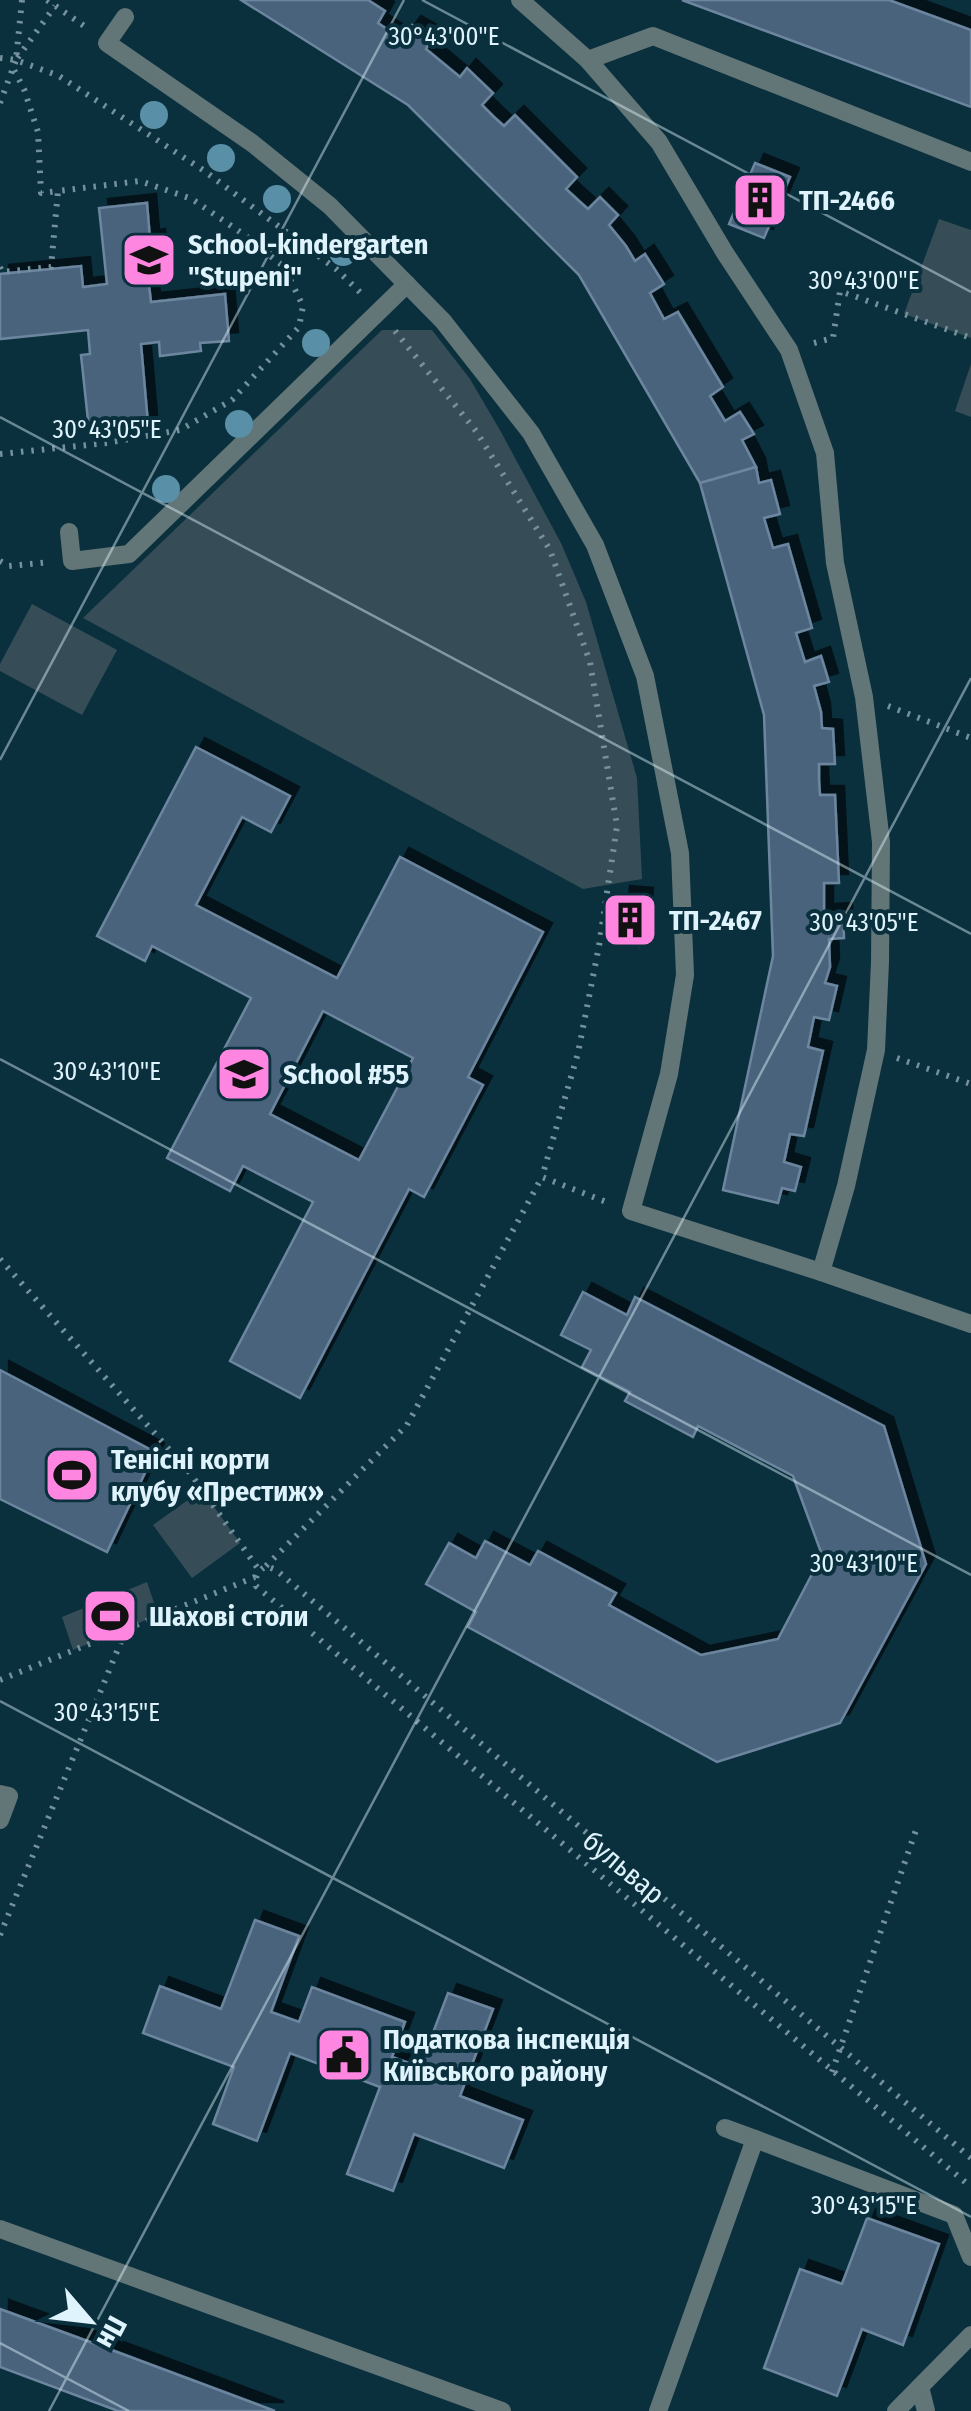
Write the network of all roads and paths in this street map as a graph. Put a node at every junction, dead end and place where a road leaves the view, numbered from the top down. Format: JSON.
{"nodes":[{"id":1,"x":22,"y":0,"type":"edge"},
{"id":2,"x":47,"y":0,"type":"edge"},
{"id":3,"x":520,"y":0,"type":"edge"},
{"id":4,"x":55,"y":6,"type":"junction"},
{"id":5,"x":125,"y":16,"type":"dead end"},
{"id":6,"x":107,"y":42,"type":"junction"},
{"id":7,"x":0,"y":58,"type":"edge"},
{"id":8,"x":16,"y":60,"type":"junction"},
{"id":9,"x":588,"y":60,"type":"junction"},
{"id":10,"x":14,"y":70,"type":"junction"},
{"id":11,"x":0,"y":73,"type":"edge"},
{"id":12,"x":0,"y":102,"type":"edge"},
{"id":13,"x":971,"y":162,"type":"edge"},
{"id":14,"x":58,"y":191,"type":"junction"},
{"id":15,"x":0,"y":267,"type":"edge"},
{"id":16,"x":407,"y":284,"type":"junction"},
{"id":17,"x":380,"y":311,"type":"junction"},
{"id":18,"x":971,"y":338,"type":"edge"},
{"id":19,"x":789,"y":350,"type":"junction"},
{"id":20,"x":0,"y":454,"type":"edge"},
{"id":21,"x":69,"y":532,"type":"dead end"},
{"id":22,"x":72,"y":560,"type":"junction"},
{"id":23,"x":0,"y":561,"type":"edge"},
{"id":24,"x":864,"y":697,"type":"junction"},
{"id":25,"x":971,"y":738,"type":"edge"},
{"id":26,"x":876,"y":1050,"type":"junction"},
{"id":27,"x":971,"y":1084,"type":"edge"},
{"id":28,"x":542,"y":1177,"type":"junction"},
{"id":29,"x":631,"y":1212,"type":"junction"},
{"id":30,"x":0,"y":1259,"type":"edge"},
{"id":31,"x":821,"y":1272,"type":"junction"},
{"id":32,"x":971,"y":1324,"type":"edge"},
{"id":33,"x":260,"y":1571,"type":"junction"},
{"id":34,"x":127,"y":1628,"type":"junction"},
{"id":35,"x":0,"y":1680,"type":"edge"},
{"id":36,"x":0,"y":1794,"type":"edge"},
{"id":37,"x":0,"y":1820,"type":"edge"},
{"id":38,"x":917,"y":1826,"type":"dead end"},
{"id":39,"x":0,"y":1936,"type":"edge"},
{"id":40,"x":842,"y":2049,"type":"junction"},
{"id":41,"x":832,"y":2072,"type":"junction"},
{"id":42,"x":725,"y":2128,"type":"dead end"},
{"id":43,"x":755,"y":2140,"type":"junction"},
{"id":44,"x":971,"y":2158,"type":"edge"},
{"id":45,"x":971,"y":2188,"type":"edge"},
{"id":46,"x":0,"y":2229,"type":"edge"},
{"id":47,"x":971,"y":2257,"type":"edge"},
{"id":48,"x":971,"y":2335,"type":"edge"},
{"id":49,"x":920,"y":2387,"type":"junction"},
{"id":50,"x":502,"y":2411,"type":"edge"},
{"id":51,"x":658,"y":2411,"type":"edge"},
{"id":52,"x":896,"y":2411,"type":"edge"},
{"id":53,"x":926,"y":2411,"type":"edge"}],
"edges":[{"from":1,"to":8,"type":"path"},
{"from":2,"to":4,"type":"path"},
{"from":3,"to":9,"type":"lane"},
{"from":4,"to":6,"type":"path"},
{"from":4,"to":8,"type":"path"},
{"from":5,"to":6,"type":"lane"},
{"from":6,"to":16,"type":"lane"},
{"from":7,"to":8,"type":"path"},
{"from":8,"to":10,"type":"path"},
{"from":8,"to":17,"type":"path"},
{"from":9,"to":13,"type":"lane"},
{"from":9,"to":19,"type":"lane"},
{"from":10,"to":11,"type":"path"},
{"from":10,"to":12,"type":"path"},
{"from":10,"to":14,"type":"path"},
{"from":14,"to":15,"type":"path"},
{"from":14,"to":20,"type":"path"},
{"from":16,"to":17,"type":"lane"},
{"from":16,"to":29,"type":"lane"},
{"from":17,"to":22,"type":"lane"},
{"from":17,"to":28,"type":"path"},
{"from":18,"to":19,"type":"path"},
{"from":19,"to":24,"type":"lane"},
{"from":21,"to":22,"type":"lane"},
{"from":22,"to":23,"type":"path"},
{"from":24,"to":25,"type":"path"},
{"from":24,"to":26,"type":"lane"},
{"from":26,"to":27,"type":"path"},
{"from":26,"to":31,"type":"lane"},
{"from":28,"to":29,"type":"path"},
{"from":28,"to":33,"type":"path"},
{"from":29,"to":31,"type":"lane"},
{"from":30,"to":33,"type":"path"},
{"from":31,"to":32,"type":"lane"},
{"from":33,"to":34,"type":"path"},
{"from":33,"to":40,"type":"path","name":"бульвар"},
{"from":33,"to":41,"type":"path","name":"бульвар"},
{"from":34,"to":35,"type":"path"},
{"from":34,"to":39,"type":"path"},
{"from":36,"to":37,"type":"lane"},
{"from":38,"to":40,"type":"path"},
{"from":40,"to":41,"type":"path"},
{"from":40,"to":44,"type":"path","name":"бульвар"},
{"from":41,"to":45,"type":"path","name":"бульвар"},
{"from":42,"to":43,"type":"lane"},
{"from":43,"to":47,"type":"lane"},
{"from":43,"to":51,"type":"lane"},
{"from":46,"to":50,"type":"lane"},
{"from":48,"to":49,"type":"lane"},
{"from":49,"to":52,"type":"lane"},
{"from":49,"to":53,"type":"lane"}]}
